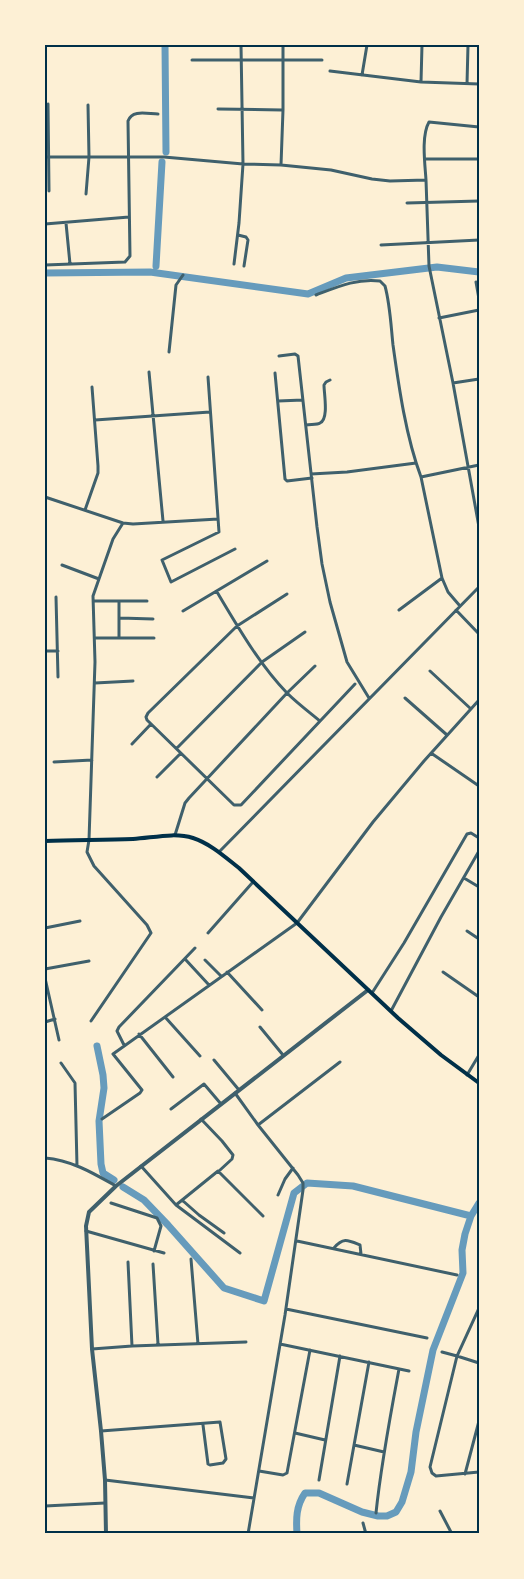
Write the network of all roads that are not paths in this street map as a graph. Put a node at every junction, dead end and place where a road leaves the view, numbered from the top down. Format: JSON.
{"nodes":[{"id":1,"x":242,"y":45,"type":"edge"},
{"id":2,"x":283,"y":45,"type":"edge"},
{"id":3,"x":367,"y":45,"type":"edge"},
{"id":4,"x":422,"y":45,"type":"edge"},
{"id":5,"x":468,"y":45,"type":"edge"},
{"id":6,"x":192,"y":60,"type":"dead end"},
{"id":7,"x":242,"y":60,"type":"junction"},
{"id":8,"x":283,"y":60,"type":"junction"},
{"id":9,"x":322,"y":60,"type":"dead end"},
{"id":10,"x":330,"y":71,"type":"dead end"},
{"id":11,"x":362,"y":75,"type":"junction"},
{"id":12,"x":421,"y":82,"type":"junction"},
{"id":13,"x":467,"y":84,"type":"junction"},
{"id":14,"x":479,"y":84,"type":"edge"},
{"id":15,"x":48,"y":104,"type":"dead end"},
{"id":16,"x":87,"y":105,"type":"dead end"},
{"id":17,"x":218,"y":109,"type":"dead end"},
{"id":18,"x":241,"y":109,"type":"junction"},
{"id":19,"x":283,"y":110,"type":"junction"},
{"id":20,"x":158,"y":114,"type":"dead end"},
{"id":21,"x":479,"y":127,"type":"edge"},
{"id":22,"x":47,"y":157,"type":"edge"},
{"id":23,"x":88,"y":157,"type":"junction"},
{"id":24,"x":128,"y":157,"type":"junction"},
{"id":25,"x":425,"y":159,"type":"junction"},
{"id":26,"x":479,"y":159,"type":"edge"},
{"id":27,"x":243,"y":164,"type":"junction"},
{"id":28,"x":281,"y":165,"type":"junction"},
{"id":29,"x":426,"y":180,"type":"junction"},
{"id":30,"x":49,"y":191,"type":"dead end"},
{"id":31,"x":86,"y":194,"type":"dead end"},
{"id":32,"x":479,"y":201,"type":"edge"},
{"id":33,"x":407,"y":203,"type":"dead end"},
{"id":34,"x":428,"y":203,"type":"junction"},
{"id":35,"x":129,"y":218,"type":"junction"},
{"id":36,"x":66,"y":223,"type":"junction"},
{"id":37,"x":45,"y":224,"type":"edge"},
{"id":38,"x":237,"y":235,"type":"junction"},
{"id":39,"x":479,"y":240,"type":"edge"},
{"id":40,"x":429,"y":243,"type":"junction"},
{"id":41,"x":381,"y":244,"type":"dead end"},
{"id":42,"x":70,"y":264,"type":"junction"},
{"id":43,"x":234,"y":264,"type":"dead end"},
{"id":44,"x":45,"y":265,"type":"edge"},
{"id":45,"x":244,"y":266,"type":"dead end"},
{"id":46,"x":182,"y":276,"type":"dead end"},
{"id":47,"x":476,"y":282,"type":"dead end"},
{"id":48,"x":316,"y":295,"type":"dead end"},
{"id":49,"x":479,"y":299,"type":"edge"},
{"id":50,"x":479,"y":310,"type":"edge"},
{"id":51,"x":439,"y":318,"type":"junction"},
{"id":52,"x":169,"y":352,"type":"dead end"},
{"id":53,"x":279,"y":356,"type":"dead end"},
{"id":54,"x":149,"y":372,"type":"dead end"},
{"id":55,"x":276,"y":373,"type":"dead end"},
{"id":56,"x":208,"y":377,"type":"dead end"},
{"id":57,"x":479,"y":379,"type":"edge"},
{"id":58,"x":330,"y":380,"type":"dead end"},
{"id":59,"x":453,"y":384,"type":"junction"},
{"id":60,"x":92,"y":387,"type":"dead end"},
{"id":61,"x":303,"y":400,"type":"junction"},
{"id":62,"x":278,"y":401,"type":"junction"},
{"id":63,"x":210,"y":412,"type":"junction"},
{"id":64,"x":153,"y":416,"type":"junction"},
{"id":65,"x":95,"y":420,"type":"junction"},
{"id":66,"x":306,"y":425,"type":"junction"},
{"id":67,"x":416,"y":463,"type":"junction"},
{"id":68,"x":479,"y":465,"type":"edge"},
{"id":69,"x":469,"y":467,"type":"junction"},
{"id":70,"x":312,"y":476,"type":"junction"},
{"id":71,"x":421,"y":477,"type":"junction"},
{"id":72,"x":45,"y":497,"type":"edge"},
{"id":73,"x":85,"y":510,"type":"junction"},
{"id":74,"x":218,"y":519,"type":"junction"},
{"id":75,"x":163,"y":521,"type":"junction"},
{"id":76,"x":123,"y":523,"type":"junction"},
{"id":77,"x":479,"y":527,"type":"edge"},
{"id":78,"x":235,"y":549,"type":"dead end"},
{"id":79,"x":267,"y":561,"type":"dead end"},
{"id":80,"x":62,"y":565,"type":"dead end"},
{"id":81,"x":442,"y":578,"type":"junction"},
{"id":82,"x":99,"y":579,"type":"junction"},
{"id":83,"x":479,"y":587,"type":"edge"},
{"id":84,"x":216,"y":592,"type":"junction"},
{"id":85,"x":287,"y":594,"type":"dead end"},
{"id":86,"x":56,"y":597,"type":"dead end"},
{"id":87,"x":119,"y":600,"type":"junction"},
{"id":88,"x":93,"y":601,"type":"junction"},
{"id":89,"x":147,"y":601,"type":"dead end"},
{"id":90,"x":460,"y":606,"type":"junction"},
{"id":91,"x":399,"y":610,"type":"dead end"},
{"id":92,"x":456,"y":610,"type":"junction"},
{"id":93,"x":183,"y":611,"type":"dead end"},
{"id":94,"x":120,"y":618,"type":"junction"},
{"id":95,"x":153,"y":619,"type":"dead end"},
{"id":96,"x":237,"y":626,"type":"junction"},
{"id":97,"x":305,"y":632,"type":"dead end"},
{"id":98,"x":479,"y":634,"type":"edge"},
{"id":99,"x":95,"y":638,"type":"junction"},
{"id":100,"x":119,"y":638,"type":"junction"},
{"id":101,"x":154,"y":638,"type":"dead end"},
{"id":102,"x":45,"y":651,"type":"edge"},
{"id":103,"x":57,"y":651,"type":"junction"},
{"id":104,"x":262,"y":662,"type":"junction"},
{"id":105,"x":315,"y":666,"type":"dead end"},
{"id":106,"x":430,"y":670,"type":"dead end"},
{"id":107,"x":58,"y":677,"type":"dead end"},
{"id":108,"x":133,"y":681,"type":"dead end"},
{"id":109,"x":94,"y":683,"type":"junction"},
{"id":110,"x":354,"y":684,"type":"dead end"},
{"id":111,"x":287,"y":693,"type":"junction"},
{"id":112,"x":369,"y":698,"type":"junction"},
{"id":113,"x":405,"y":698,"type":"dead end"},
{"id":114,"x":479,"y":700,"type":"edge"},
{"id":115,"x":471,"y":709,"type":"junction"},
{"id":116,"x":320,"y":721,"type":"junction"},
{"id":117,"x":151,"y":724,"type":"junction"},
{"id":118,"x":447,"y":735,"type":"junction"},
{"id":119,"x":132,"y":744,"type":"dead end"},
{"id":120,"x":177,"y":748,"type":"junction"},
{"id":121,"x":181,"y":753,"type":"junction"},
{"id":122,"x":431,"y":753,"type":"junction"},
{"id":123,"x":92,"y":760,"type":"junction"},
{"id":124,"x":54,"y":762,"type":"dead end"},
{"id":125,"x":157,"y":777,"type":"dead end"},
{"id":126,"x":207,"y":778,"type":"junction"},
{"id":127,"x":479,"y":785,"type":"edge"},
{"id":128,"x":175,"y":835,"type":"junction"},
{"id":129,"x":479,"y":838,"type":"edge"},
{"id":130,"x":45,"y":840,"type":"edge"},
{"id":131,"x":89,"y":840,"type":"junction"},
{"id":132,"x":479,"y":850,"type":"edge"},
{"id":133,"x":219,"y":852,"type":"junction"},
{"id":134,"x":464,"y":878,"type":"junction"},
{"id":135,"x":253,"y":882,"type":"junction"},
{"id":136,"x":479,"y":887,"type":"edge"},
{"id":137,"x":80,"y":921,"type":"dead end"},
{"id":138,"x":297,"y":923,"type":"junction"},
{"id":139,"x":45,"y":928,"type":"edge"},
{"id":140,"x":467,"y":931,"type":"dead end"},
{"id":141,"x":208,"y":933,"type":"dead end"},
{"id":142,"x":479,"y":939,"type":"edge"},
{"id":143,"x":195,"y":948,"type":"dead end"},
{"id":144,"x":185,"y":959,"type":"junction"},
{"id":145,"x":205,"y":960,"type":"dead end"},
{"id":146,"x":89,"y":961,"type":"dead end"},
{"id":147,"x":45,"y":969,"type":"edge"},
{"id":148,"x":227,"y":972,"type":"junction"},
{"id":149,"x":443,"y":972,"type":"dead end"},
{"id":150,"x":221,"y":976,"type":"junction"},
{"id":151,"x":45,"y":980,"type":"edge"},
{"id":152,"x":209,"y":985,"type":"junction"},
{"id":153,"x":370,"y":991,"type":"junction"},
{"id":154,"x":479,"y":998,"type":"edge"},
{"id":155,"x":262,"y":1010,"type":"dead end"},
{"id":156,"x":391,"y":1011,"type":"junction"},
{"id":157,"x":165,"y":1016,"type":"junction"},
{"id":158,"x":55,"y":1019,"type":"junction"},
{"id":159,"x":91,"y":1020,"type":"dead end"},
{"id":160,"x":45,"y":1022,"type":"edge"},
{"id":161,"x":260,"y":1027,"type":"dead end"},
{"id":162,"x":139,"y":1034,"type":"junction"},
{"id":163,"x":59,"y":1040,"type":"dead end"},
{"id":164,"x":124,"y":1045,"type":"junction"},
{"id":165,"x":284,"y":1055,"type":"junction"},
{"id":166,"x":479,"y":1055,"type":"edge"},
{"id":167,"x":200,"y":1056,"type":"dead end"},
{"id":168,"x":214,"y":1060,"type":"dead end"},
{"id":169,"x":340,"y":1062,"type":"dead end"},
{"id":170,"x":61,"y":1063,"type":"dead end"},
{"id":171,"x":467,"y":1075,"type":"junction"},
{"id":172,"x":173,"y":1077,"type":"dead end"},
{"id":173,"x":479,"y":1083,"type":"edge"},
{"id":174,"x":237,"y":1091,"type":"junction"},
{"id":175,"x":221,"y":1104,"type":"junction"},
{"id":176,"x":171,"y":1109,"type":"dead end"},
{"id":177,"x":102,"y":1119,"type":"dead end"},
{"id":178,"x":201,"y":1119,"type":"junction"},
{"id":179,"x":258,"y":1125,"type":"junction"},
{"id":180,"x":45,"y":1158,"type":"edge"},
{"id":181,"x":77,"y":1166,"type":"junction"},
{"id":182,"x":141,"y":1166,"type":"junction"},
{"id":183,"x":293,"y":1168,"type":"junction"},
{"id":184,"x":218,"y":1171,"type":"junction"},
{"id":185,"x":116,"y":1185,"type":"junction"},
{"id":186,"x":278,"y":1195,"type":"dead end"},
{"id":187,"x":182,"y":1200,"type":"junction"},
{"id":188,"x":111,"y":1203,"type":"dead end"},
{"id":189,"x":176,"y":1204,"type":"junction"},
{"id":190,"x":263,"y":1216,"type":"dead end"},
{"id":191,"x":86,"y":1231,"type":"junction"},
{"id":192,"x":224,"y":1233,"type":"dead end"},
{"id":193,"x":297,"y":1241,"type":"junction"},
{"id":194,"x":334,"y":1248,"type":"junction"},
{"id":195,"x":154,"y":1251,"type":"junction"},
{"id":196,"x":164,"y":1253,"type":"dead end"},
{"id":197,"x":240,"y":1253,"type":"dead end"},
{"id":198,"x":361,"y":1254,"type":"junction"},
{"id":199,"x":191,"y":1259,"type":"dead end"},
{"id":200,"x":129,"y":1262,"type":"dead end"},
{"id":201,"x":153,"y":1264,"type":"dead end"},
{"id":202,"x":457,"y":1275,"type":"dead end"},
{"id":203,"x":479,"y":1308,"type":"edge"},
{"id":204,"x":286,"y":1309,"type":"junction"},
{"id":205,"x":427,"y":1338,"type":"dead end"},
{"id":206,"x":246,"y":1342,"type":"dead end"},
{"id":207,"x":158,"y":1344,"type":"junction"},
{"id":208,"x":198,"y":1344,"type":"junction"},
{"id":209,"x":280,"y":1344,"type":"junction"},
{"id":210,"x":132,"y":1346,"type":"junction"},
{"id":211,"x":92,"y":1349,"type":"junction"},
{"id":212,"x":310,"y":1350,"type":"junction"},
{"id":213,"x":442,"y":1352,"type":"dead end"},
{"id":214,"x":340,"y":1356,"type":"junction"},
{"id":215,"x":457,"y":1356,"type":"junction"},
{"id":216,"x":369,"y":1362,"type":"junction"},
{"id":217,"x":479,"y":1363,"type":"edge"},
{"id":218,"x":399,"y":1369,"type":"junction"},
{"id":219,"x":409,"y":1371,"type":"dead end"},
{"id":220,"x":479,"y":1421,"type":"edge"},
{"id":221,"x":203,"y":1425,"type":"junction"},
{"id":222,"x":101,"y":1431,"type":"junction"},
{"id":223,"x":294,"y":1433,"type":"junction"},
{"id":224,"x":326,"y":1440,"type":"junction"},
{"id":225,"x":354,"y":1445,"type":"junction"},
{"id":226,"x":384,"y":1452,"type":"junction"},
{"id":227,"x":259,"y":1472,"type":"junction"},
{"id":228,"x":479,"y":1472,"type":"edge"},
{"id":229,"x":465,"y":1474,"type":"junction"},
{"id":230,"x":105,"y":1480,"type":"junction"},
{"id":231,"x":319,"y":1480,"type":"dead end"},
{"id":232,"x":347,"y":1484,"type":"dead end"},
{"id":233,"x":254,"y":1498,"type":"junction"},
{"id":234,"x":105,"y":1503,"type":"junction"},
{"id":235,"x":45,"y":1506,"type":"edge"},
{"id":236,"x":440,"y":1511,"type":"dead end"},
{"id":237,"x":376,"y":1513,"type":"dead end"},
{"id":238,"x":363,"y":1523,"type":"dead end"},
{"id":239,"x":106,"y":1534,"type":"edge"},
{"id":240,"x":248,"y":1534,"type":"edge"},
{"id":241,"x":366,"y":1534,"type":"edge"},
{"id":242,"x":452,"y":1534,"type":"edge"}],
"edges":[{"from":1,"to":7,"type":"street"},
{"from":2,"to":8,"type":"street"},
{"from":3,"to":11,"type":"street"},
{"from":4,"to":12,"type":"street"},
{"from":5,"to":13,"type":"street"},
{"from":6,"to":7,"type":"street"},
{"from":7,"to":8,"type":"street"},
{"from":7,"to":18,"type":"street"},
{"from":8,"to":9,"type":"street"},
{"from":8,"to":19,"type":"street"},
{"from":10,"to":11,"type":"street"},
{"from":11,"to":12,"type":"street"},
{"from":12,"to":13,"type":"street"},
{"from":13,"to":14,"type":"street"},
{"from":15,"to":22,"type":"street"},
{"from":16,"to":23,"type":"street"},
{"from":17,"to":18,"type":"street"},
{"from":18,"to":19,"type":"street"},
{"from":18,"to":27,"type":"street"},
{"from":19,"to":28,"type":"street"},
{"from":20,"to":24,"type":"street"},
{"from":21,"to":25,"type":"street"},
{"from":22,"to":23,"type":"street"},
{"from":22,"to":30,"type":"street"},
{"from":23,"to":24,"type":"street"},
{"from":23,"to":31,"type":"street"},
{"from":24,"to":27,"type":"street"},
{"from":24,"to":35,"type":"street"},
{"from":25,"to":26,"type":"street"},
{"from":25,"to":29,"type":"street"},
{"from":27,"to":28,"type":"street"},
{"from":27,"to":38,"type":"street"},
{"from":28,"to":29,"type":"street"},
{"from":29,"to":34,"type":"street"},
{"from":32,"to":34,"type":"street"},
{"from":33,"to":34,"type":"street"},
{"from":34,"to":40,"type":"street"},
{"from":35,"to":36,"type":"street"},
{"from":35,"to":42,"type":"street"},
{"from":36,"to":37,"type":"street"},
{"from":36,"to":42,"type":"street"},
{"from":38,"to":43,"type":"street"},
{"from":38,"to":45,"type":"street"},
{"from":39,"to":40,"type":"street"},
{"from":40,"to":41,"type":"street"},
{"from":40,"to":51,"type":"street"},
{"from":42,"to":44,"type":"street"},
{"from":46,"to":52,"type":"street"},
{"from":47,"to":49,"type":"street"},
{"from":48,"to":67,"type":"street"},
{"from":50,"to":51,"type":"street"},
{"from":51,"to":59,"type":"street"},
{"from":53,"to":61,"type":"street"},
{"from":54,"to":64,"type":"street"},
{"from":55,"to":62,"type":"street"},
{"from":56,"to":63,"type":"street"},
{"from":57,"to":59,"type":"street"},
{"from":58,"to":66,"type":"street"},
{"from":59,"to":69,"type":"street"},
{"from":60,"to":65,"type":"street"},
{"from":61,"to":62,"type":"street"},
{"from":61,"to":66,"type":"street"},
{"from":62,"to":70,"type":"street"},
{"from":63,"to":64,"type":"street"},
{"from":63,"to":74,"type":"street"},
{"from":64,"to":65,"type":"street"},
{"from":64,"to":75,"type":"street"},
{"from":65,"to":73,"type":"street"},
{"from":66,"to":70,"type":"street"},
{"from":67,"to":70,"type":"street"},
{"from":67,"to":71,"type":"street"},
{"from":68,"to":69,"type":"street"},
{"from":69,"to":71,"type":"street"},
{"from":69,"to":77,"type":"street"},
{"from":70,"to":112,"type":"street"},
{"from":71,"to":81,"type":"street"},
{"from":72,"to":73,"type":"street"},
{"from":73,"to":76,"type":"street"},
{"from":74,"to":75,"type":"street"},
{"from":74,"to":78,"type":"street"},
{"from":75,"to":76,"type":"street"},
{"from":76,"to":82,"type":"street"},
{"from":79,"to":84,"type":"street"},
{"from":80,"to":82,"type":"street"},
{"from":81,"to":90,"type":"street"},
{"from":81,"to":91,"type":"street"},
{"from":82,"to":88,"type":"street"},
{"from":83,"to":90,"type":"street"},
{"from":84,"to":93,"type":"street"},
{"from":84,"to":96,"type":"street"},
{"from":85,"to":96,"type":"street"},
{"from":86,"to":103,"type":"street"},
{"from":87,"to":88,"type":"street"},
{"from":87,"to":89,"type":"street"},
{"from":87,"to":94,"type":"street"},
{"from":88,"to":99,"type":"street"},
{"from":90,"to":92,"type":"street"},
{"from":92,"to":98,"type":"street"},
{"from":92,"to":112,"type":"street"},
{"from":94,"to":95,"type":"street"},
{"from":94,"to":100,"type":"street"},
{"from":96,"to":104,"type":"street"},
{"from":96,"to":117,"type":"street"},
{"from":97,"to":104,"type":"street"},
{"from":99,"to":100,"type":"street"},
{"from":99,"to":109,"type":"street"},
{"from":100,"to":101,"type":"street"},
{"from":102,"to":103,"type":"street"},
{"from":103,"to":107,"type":"street"},
{"from":104,"to":111,"type":"street"},
{"from":104,"to":120,"type":"street"},
{"from":105,"to":111,"type":"street"},
{"from":106,"to":115,"type":"street"},
{"from":108,"to":109,"type":"street"},
{"from":109,"to":123,"type":"street"},
{"from":110,"to":116,"type":"street"},
{"from":111,"to":116,"type":"street"},
{"from":111,"to":126,"type":"street"},
{"from":112,"to":133,"type":"street"},
{"from":113,"to":118,"type":"street"},
{"from":114,"to":115,"type":"street"},
{"from":115,"to":118,"type":"street"},
{"from":116,"to":126,"type":"street"},
{"from":117,"to":119,"type":"street"},
{"from":117,"to":120,"type":"street"},
{"from":118,"to":122,"type":"street"},
{"from":120,"to":121,"type":"street"},
{"from":121,"to":125,"type":"street"},
{"from":121,"to":126,"type":"street"},
{"from":122,"to":127,"type":"street"},
{"from":122,"to":138,"type":"street"},
{"from":123,"to":124,"type":"street"},
{"from":123,"to":131,"type":"street"},
{"from":126,"to":128,"type":"street"},
{"from":128,"to":131,"type":"main road"},
{"from":128,"to":133,"type":"main road"},
{"from":129,"to":153,"type":"street"},
{"from":130,"to":131,"type":"main road"},
{"from":131,"to":159,"type":"street"},
{"from":132,"to":134,"type":"street"},
{"from":133,"to":135,"type":"main road"},
{"from":134,"to":136,"type":"street"},
{"from":134,"to":156,"type":"street"},
{"from":135,"to":138,"type":"main road"},
{"from":135,"to":141,"type":"street"},
{"from":137,"to":139,"type":"street"},
{"from":138,"to":148,"type":"street"},
{"from":138,"to":153,"type":"main road"},
{"from":140,"to":142,"type":"street"},
{"from":143,"to":144,"type":"street"},
{"from":144,"to":152,"type":"street"},
{"from":144,"to":164,"type":"street"},
{"from":145,"to":150,"type":"street"},
{"from":146,"to":147,"type":"street"},
{"from":148,"to":150,"type":"street"},
{"from":148,"to":155,"type":"street"},
{"from":149,"to":154,"type":"street"},
{"from":150,"to":152,"type":"street"},
{"from":151,"to":158,"type":"street"},
{"from":152,"to":157,"type":"street"},
{"from":153,"to":156,"type":"main road"},
{"from":153,"to":165,"type":"street"},
{"from":156,"to":171,"type":"main road"},
{"from":157,"to":162,"type":"street"},
{"from":157,"to":167,"type":"street"},
{"from":158,"to":160,"type":"street"},
{"from":158,"to":163,"type":"street"},
{"from":161,"to":165,"type":"street"},
{"from":162,"to":164,"type":"street"},
{"from":162,"to":172,"type":"street"},
{"from":164,"to":177,"type":"street"},
{"from":165,"to":174,"type":"street"},
{"from":166,"to":171,"type":"street"},
{"from":168,"to":174,"type":"street"},
{"from":169,"to":179,"type":"street"},
{"from":170,"to":181,"type":"street"},
{"from":171,"to":173,"type":"main road"},
{"from":174,"to":175,"type":"street"},
{"from":174,"to":179,"type":"street"},
{"from":175,"to":176,"type":"street"},
{"from":175,"to":178,"type":"street"},
{"from":178,"to":182,"type":"street"},
{"from":178,"to":184,"type":"street"},
{"from":179,"to":183,"type":"street"},
{"from":180,"to":181,"type":"street"},
{"from":181,"to":185,"type":"street"},
{"from":182,"to":185,"type":"street"},
{"from":182,"to":189,"type":"street"},
{"from":183,"to":186,"type":"street"},
{"from":183,"to":193,"type":"street"},
{"from":184,"to":187,"type":"street"},
{"from":184,"to":190,"type":"street"},
{"from":185,"to":191,"type":"street"},
{"from":187,"to":189,"type":"street"},
{"from":187,"to":192,"type":"street"},
{"from":188,"to":195,"type":"street"},
{"from":189,"to":197,"type":"street"},
{"from":191,"to":195,"type":"street"},
{"from":191,"to":211,"type":"street"},
{"from":193,"to":194,"type":"street"},
{"from":193,"to":204,"type":"street"},
{"from":194,"to":198,"type":"street"},
{"from":194,"to":198,"type":"street"},
{"from":195,"to":196,"type":"street"},
{"from":198,"to":202,"type":"street"},
{"from":199,"to":208,"type":"street"},
{"from":200,"to":210,"type":"street"},
{"from":201,"to":207,"type":"street"},
{"from":203,"to":215,"type":"street"},
{"from":204,"to":205,"type":"street"},
{"from":204,"to":209,"type":"street"},
{"from":206,"to":208,"type":"street"},
{"from":207,"to":208,"type":"street"},
{"from":207,"to":210,"type":"street"},
{"from":209,"to":212,"type":"street"},
{"from":209,"to":227,"type":"street"},
{"from":210,"to":211,"type":"street"},
{"from":211,"to":222,"type":"street"},
{"from":212,"to":214,"type":"street"},
{"from":212,"to":223,"type":"street"},
{"from":213,"to":215,"type":"street"},
{"from":214,"to":216,"type":"street"},
{"from":214,"to":224,"type":"street"},
{"from":215,"to":217,"type":"street"},
{"from":215,"to":229,"type":"street"},
{"from":216,"to":218,"type":"street"},
{"from":216,"to":225,"type":"street"},
{"from":218,"to":219,"type":"street"},
{"from":218,"to":226,"type":"street"},
{"from":220,"to":229,"type":"street"},
{"from":221,"to":221,"type":"street"},
{"from":221,"to":222,"type":"street"},
{"from":222,"to":230,"type":"street"},
{"from":223,"to":224,"type":"street"},
{"from":223,"to":227,"type":"street"},
{"from":224,"to":231,"type":"street"},
{"from":225,"to":226,"type":"street"},
{"from":225,"to":232,"type":"street"},
{"from":226,"to":237,"type":"street"},
{"from":227,"to":233,"type":"street"},
{"from":228,"to":229,"type":"street"},
{"from":230,"to":233,"type":"street"},
{"from":230,"to":234,"type":"street"},
{"from":233,"to":240,"type":"street"},
{"from":234,"to":235,"type":"street"},
{"from":234,"to":239,"type":"street"},
{"from":236,"to":242,"type":"street"},
{"from":238,"to":241,"type":"street"}]}
